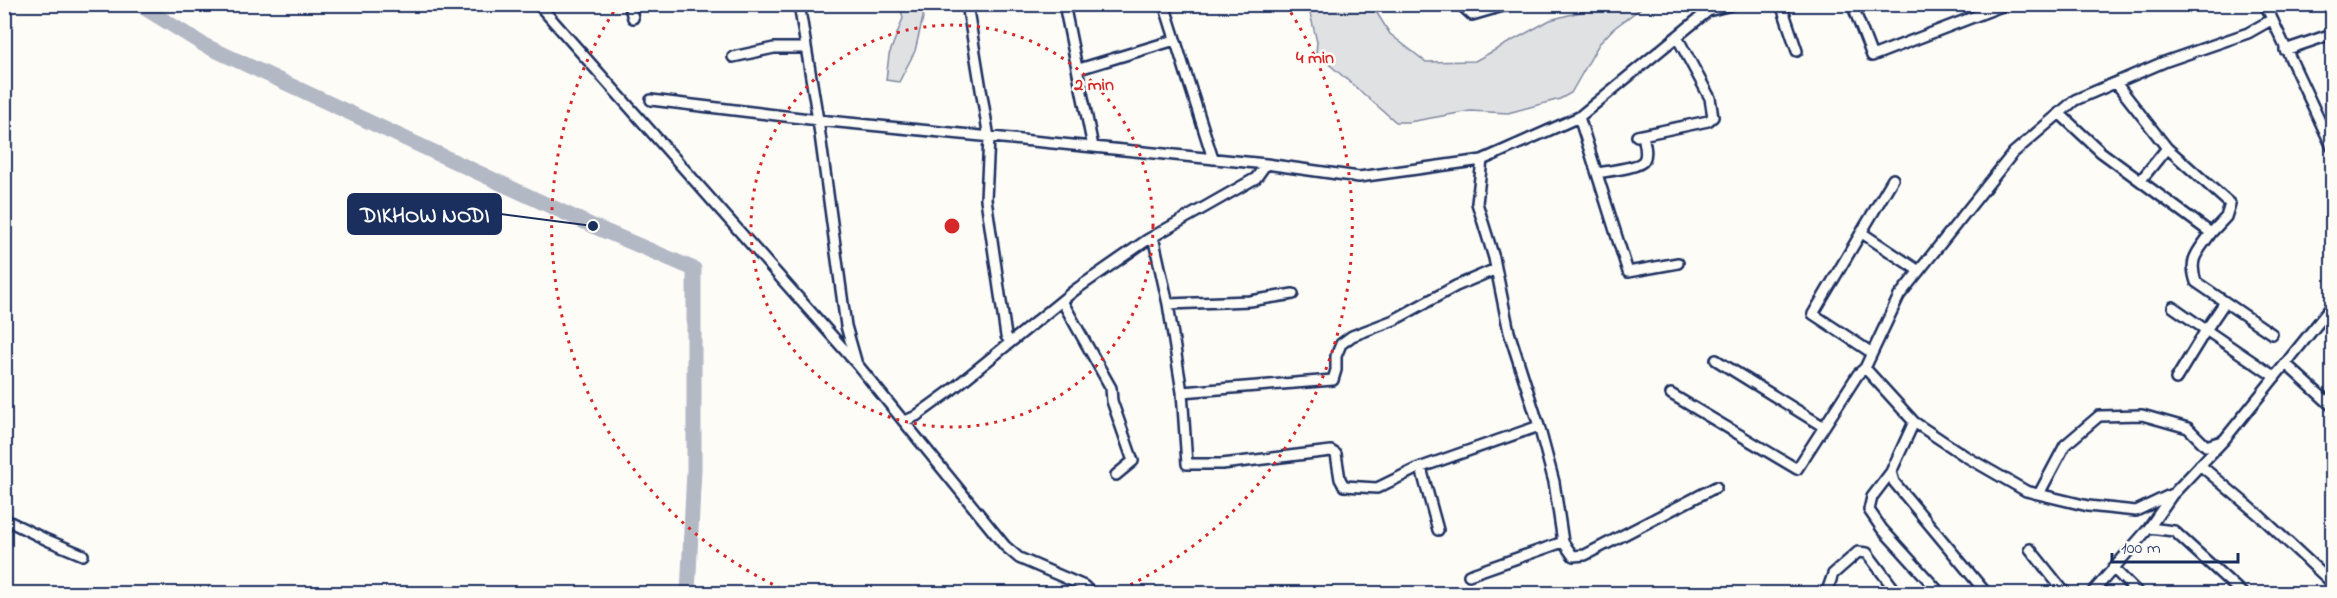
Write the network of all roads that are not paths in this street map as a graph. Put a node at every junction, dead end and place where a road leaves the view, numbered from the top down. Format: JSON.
{"nodes":[{"id":1,"x":538,"y":4,"type":"edge"},
{"id":2,"x":628,"y":4,"type":"edge"},
{"id":3,"x":799,"y":4,"type":"edge"},
{"id":4,"x":967,"y":4,"type":"edge"},
{"id":5,"x":1064,"y":4,"type":"edge"},
{"id":6,"x":1164,"y":4,"type":"edge"},
{"id":7,"x":1460,"y":4,"type":"edge"},
{"id":8,"x":1510,"y":4,"type":"edge"},
{"id":9,"x":1735,"y":4,"type":"edge"},
{"id":10,"x":1781,"y":4,"type":"edge"},
{"id":11,"x":1852,"y":4,"type":"edge"},
{"id":12,"x":2007,"y":4,"type":"edge"},
{"id":13,"x":2265,"y":4,"type":"edge"},
{"id":14,"x":1708,"y":8,"type":"edge"},
{"id":15,"x":633,"y":18,"type":"dead end"},
{"id":16,"x":2271,"y":21,"type":"junction"},
{"id":17,"x":2332,"y":34,"type":"edge"},
{"id":18,"x":1677,"y":37,"type":"junction"},
{"id":19,"x":1175,"y":40,"type":"junction"},
{"id":20,"x":806,"y":48,"type":"junction"},
{"id":21,"x":2285,"y":50,"type":"junction"},
{"id":22,"x":1797,"y":51,"type":"dead end"},
{"id":23,"x":733,"y":57,"type":"dead end"},
{"id":24,"x":1079,"y":69,"type":"junction"},
{"id":25,"x":2116,"y":83,"type":"junction"},
{"id":26,"x":651,"y":100,"type":"dead end"},
{"id":27,"x":2060,"y":113,"type":"junction"},
{"id":28,"x":1579,"y":117,"type":"junction"},
{"id":29,"x":818,"y":120,"type":"junction"},
{"id":30,"x":989,"y":138,"type":"junction"},
{"id":31,"x":1093,"y":147,"type":"junction"},
{"id":32,"x":2332,"y":147,"type":"edge"},
{"id":33,"x":2167,"y":148,"type":"junction"},
{"id":34,"x":1213,"y":159,"type":"junction"},
{"id":35,"x":1482,"y":160,"type":"junction"},
{"id":36,"x":1266,"y":164,"type":"junction"},
{"id":37,"x":1597,"y":173,"type":"junction"},
{"id":38,"x":1893,"y":180,"type":"dead end"},
{"id":39,"x":2141,"y":180,"type":"junction"},
{"id":40,"x":1862,"y":233,"type":"junction"},
{"id":41,"x":2211,"y":233,"type":"junction"},
{"id":42,"x":1147,"y":240,"type":"junction"},
{"id":43,"x":1678,"y":263,"type":"dead end"},
{"id":44,"x":1496,"y":269,"type":"junction"},
{"id":45,"x":1919,"y":271,"type":"junction"},
{"id":46,"x":1293,"y":294,"type":"dead end"},
{"id":47,"x":1062,"y":301,"type":"junction"},
{"id":48,"x":2225,"y":302,"type":"junction"},
{"id":49,"x":1168,"y":304,"type":"junction"},
{"id":50,"x":2173,"y":306,"type":"dead end"},
{"id":51,"x":2332,"y":306,"type":"edge"},
{"id":52,"x":2206,"y":330,"type":"junction"},
{"id":53,"x":2272,"y":334,"type":"dead end"},
{"id":54,"x":1010,"y":342,"type":"junction"},
{"id":55,"x":1872,"y":353,"type":"junction"},
{"id":56,"x":1716,"y":360,"type":"dead end"},
{"id":57,"x":857,"y":363,"type":"junction"},
{"id":58,"x":2286,"y":364,"type":"junction"},
{"id":59,"x":1865,"y":368,"type":"junction"},
{"id":60,"x":2275,"y":377,"type":"junction"},
{"id":61,"x":2176,"y":379,"type":"dead end"},
{"id":62,"x":1182,"y":392,"type":"junction"},
{"id":63,"x":1671,"y":394,"type":"dead end"},
{"id":64,"x":2332,"y":406,"type":"edge"},
{"id":65,"x":905,"y":421,"type":"junction"},
{"id":66,"x":1914,"y":422,"type":"junction"},
{"id":67,"x":1539,"y":426,"type":"junction"},
{"id":68,"x":1824,"y":427,"type":"junction"},
{"id":69,"x":2224,"y":440,"type":"junction"},
{"id":70,"x":2200,"y":465,"type":"junction"},
{"id":71,"x":1420,"y":468,"type":"junction"},
{"id":72,"x":1891,"y":472,"type":"junction"},
{"id":73,"x":1116,"y":475,"type":"dead end"},
{"id":74,"x":1716,"y":487,"type":"dead end"},
{"id":75,"x":2174,"y":493,"type":"junction"},
{"id":76,"x":2039,"y":494,"type":"junction"},
{"id":77,"x":4,"y":519,"type":"edge"},
{"id":78,"x":2149,"y":528,"type":"junction"},
{"id":79,"x":1438,"y":530,"type":"dead end"},
{"id":80,"x":1563,"y":542,"type":"junction"},
{"id":81,"x":2030,"y":549,"type":"dead end"},
{"id":82,"x":83,"y":555,"type":"dead end"},
{"id":83,"x":2113,"y":568,"type":"junction"},
{"id":84,"x":1469,"y":575,"type":"dead end"},
{"id":85,"x":2332,"y":583,"type":"edge"},
{"id":86,"x":1092,"y":594,"type":"edge"},
{"id":87,"x":1826,"y":594,"type":"edge"},
{"id":88,"x":1898,"y":594,"type":"edge"},
{"id":89,"x":1941,"y":594,"type":"edge"},
{"id":90,"x":1987,"y":594,"type":"edge"},
{"id":91,"x":2066,"y":594,"type":"edge"},
{"id":92,"x":2091,"y":594,"type":"edge"},
{"id":93,"x":2139,"y":594,"type":"edge"},
{"id":94,"x":2243,"y":594,"type":"edge"}],
"edges":[{"from":1,"to":57,"type":"street"},
{"from":2,"to":15,"type":"street"},
{"from":3,"to":20,"type":"street"},
{"from":4,"to":30,"type":"street"},
{"from":5,"to":24,"type":"street"},
{"from":6,"to":19,"type":"street"},
{"from":7,"to":8,"type":"street"},
{"from":9,"to":14,"type":"street"},
{"from":10,"to":22,"type":"street"},
{"from":11,"to":12,"type":"street"},
{"from":13,"to":16,"type":"street"},
{"from":14,"to":18,"type":"street"},
{"from":16,"to":21,"type":"street"},
{"from":16,"to":25,"type":"street"},
{"from":17,"to":21,"type":"street"},
{"from":18,"to":28,"type":"street"},
{"from":18,"to":37,"type":"street"},
{"from":19,"to":24,"type":"street"},
{"from":19,"to":34,"type":"street"},
{"from":20,"to":23,"type":"street"},
{"from":20,"to":29,"type":"street"},
{"from":21,"to":32,"type":"street"},
{"from":24,"to":31,"type":"street"},
{"from":25,"to":27,"type":"street"},
{"from":25,"to":33,"type":"street"},
{"from":26,"to":29,"type":"street"},
{"from":27,"to":39,"type":"street"},
{"from":27,"to":45,"type":"street"},
{"from":28,"to":35,"type":"street"},
{"from":28,"to":37,"type":"street"},
{"from":29,"to":30,"type":"street"},
{"from":29,"to":57,"type":"street"},
{"from":30,"to":31,"type":"street"},
{"from":30,"to":54,"type":"street"},
{"from":31,"to":34,"type":"street"},
{"from":33,"to":39,"type":"street"},
{"from":33,"to":41,"type":"street"},
{"from":34,"to":36,"type":"street"},
{"from":35,"to":36,"type":"street"},
{"from":35,"to":44,"type":"street"},
{"from":36,"to":42,"type":"street"},
{"from":37,"to":43,"type":"street"},
{"from":38,"to":40,"type":"street"},
{"from":39,"to":41,"type":"street"},
{"from":40,"to":45,"type":"street"},
{"from":40,"to":55,"type":"street"},
{"from":41,"to":48,"type":"street"},
{"from":42,"to":47,"type":"street"},
{"from":42,"to":49,"type":"street"},
{"from":44,"to":62,"type":"street"},
{"from":44,"to":67,"type":"street"},
{"from":45,"to":55,"type":"street"},
{"from":46,"to":49,"type":"street"},
{"from":47,"to":54,"type":"street"},
{"from":47,"to":73,"type":"street"},
{"from":48,"to":52,"type":"street"},
{"from":48,"to":53,"type":"street"},
{"from":49,"to":62,"type":"street"},
{"from":50,"to":52,"type":"street"},
{"from":51,"to":58,"type":"street"},
{"from":52,"to":60,"type":"street"},
{"from":52,"to":61,"type":"street"},
{"from":54,"to":65,"type":"street"},
{"from":55,"to":59,"type":"street"},
{"from":56,"to":68,"type":"street"},
{"from":57,"to":65,"type":"street"},
{"from":58,"to":60,"type":"street"},
{"from":58,"to":64,"type":"street"},
{"from":59,"to":66,"type":"street"},
{"from":59,"to":68,"type":"street"},
{"from":60,"to":69,"type":"street"},
{"from":62,"to":71,"type":"street"},
{"from":63,"to":68,"type":"street"},
{"from":65,"to":86,"type":"street"},
{"from":66,"to":72,"type":"street"},
{"from":66,"to":76,"type":"street"},
{"from":67,"to":71,"type":"street"},
{"from":67,"to":80,"type":"street"},
{"from":69,"to":70,"type":"street"},
{"from":69,"to":76,"type":"street"},
{"from":70,"to":75,"type":"street"},
{"from":70,"to":85,"type":"street"},
{"from":71,"to":79,"type":"street"},
{"from":72,"to":89,"type":"street"},
{"from":72,"to":90,"type":"street"},
{"from":74,"to":80,"type":"street"},
{"from":75,"to":76,"type":"street"},
{"from":75,"to":78,"type":"street"},
{"from":77,"to":82,"type":"street"},
{"from":78,"to":83,"type":"street"},
{"from":78,"to":94,"type":"street"},
{"from":80,"to":84,"type":"street"},
{"from":81,"to":91,"type":"street"},
{"from":83,"to":92,"type":"street"},
{"from":83,"to":93,"type":"street"},
{"from":87,"to":88,"type":"street"}]}
